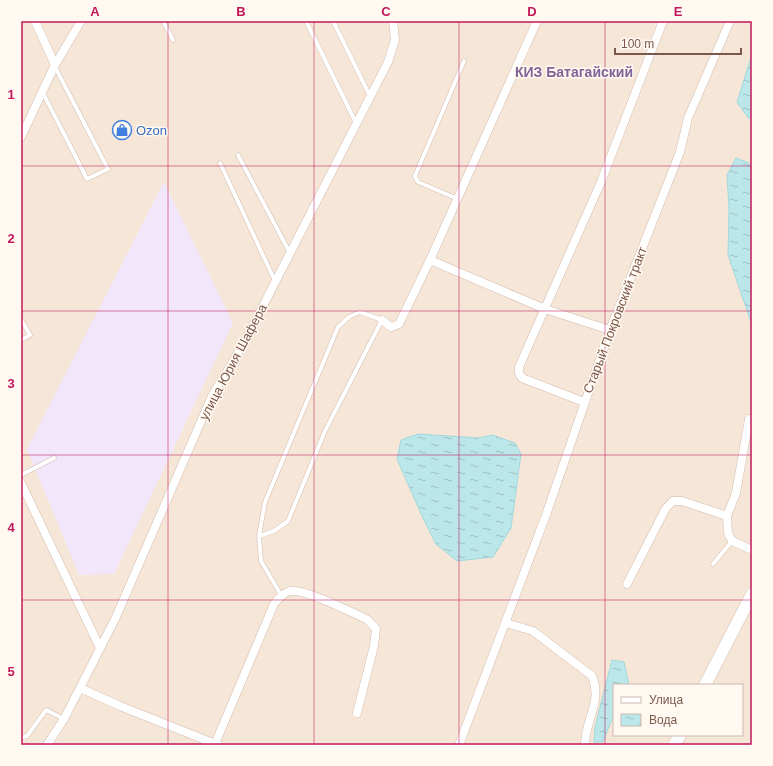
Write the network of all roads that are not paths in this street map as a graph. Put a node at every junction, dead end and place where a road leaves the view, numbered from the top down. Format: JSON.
{"nodes":[{"id":1,"x":35,"y":21,"type":"edge"},
{"id":2,"x":81,"y":21,"type":"edge"},
{"id":3,"x":163,"y":21,"type":"edge"},
{"id":4,"x":306,"y":21,"type":"edge"},
{"id":5,"x":333,"y":21,"type":"edge"},
{"id":6,"x":393,"y":21,"type":"edge"},
{"id":7,"x":537,"y":21,"type":"edge"},
{"id":8,"x":663,"y":21,"type":"edge"},
{"id":9,"x":730,"y":21,"type":"edge"},
{"id":10,"x":173,"y":40,"type":"dead end"},
{"id":11,"x":464,"y":61,"type":"dead end"},
{"id":12,"x":55,"y":66,"type":"junction"},
{"id":13,"x":43,"y":93,"type":"junction"},
{"id":14,"x":370,"y":96,"type":"junction"},
{"id":15,"x":356,"y":123,"type":"junction"},
{"id":16,"x":23,"y":124,"type":"edge"},
{"id":17,"x":21,"y":137,"type":"edge"},
{"id":18,"x":238,"y":154,"type":"dead end"},
{"id":19,"x":220,"y":163,"type":"dead end"},
{"id":20,"x":458,"y":200,"type":"junction"},
{"id":21,"x":290,"y":253,"type":"junction"},
{"id":22,"x":430,"y":260,"type":"junction"},
{"id":23,"x":276,"y":281,"type":"junction"},
{"id":24,"x":545,"y":309,"type":"junction"},
{"id":25,"x":21,"y":319,"type":"edge"},
{"id":26,"x":382,"y":320,"type":"junction"},
{"id":27,"x":610,"y":330,"type":"junction"},
{"id":28,"x":21,"y":340,"type":"edge"},
{"id":29,"x":584,"y":402,"type":"junction"},
{"id":30,"x":749,"y":419,"type":"dead end"},
{"id":31,"x":54,"y":458,"type":"dead end"},
{"id":32,"x":21,"y":475,"type":"edge"},
{"id":33,"x":21,"y":483,"type":"edge"},
{"id":34,"x":727,"y":516,"type":"junction"},
{"id":35,"x":259,"y":536,"type":"junction"},
{"id":36,"x":732,"y":541,"type":"junction"},
{"id":37,"x":752,"y":550,"type":"edge"},
{"id":38,"x":713,"y":564,"type":"dead end"},
{"id":39,"x":627,"y":584,"type":"dead end"},
{"id":40,"x":752,"y":594,"type":"edge"},
{"id":41,"x":281,"y":595,"type":"junction"},
{"id":42,"x":506,"y":623,"type":"junction"},
{"id":43,"x":100,"y":648,"type":"junction"},
{"id":44,"x":706,"y":684,"type":"edge"},
{"id":45,"x":80,"y":688,"type":"junction"},
{"id":46,"x":357,"y":713,"type":"dead end"},
{"id":47,"x":64,"y":719,"type":"junction"},
{"id":48,"x":679,"y":736,"type":"edge"},
{"id":49,"x":21,"y":738,"type":"edge"},
{"id":50,"x":216,"y":744,"type":"edge"},
{"id":51,"x":47,"y":745,"type":"edge"},
{"id":52,"x":459,"y":745,"type":"edge"},
{"id":53,"x":585,"y":745,"type":"edge"},
{"id":54,"x":674,"y":745,"type":"edge"}],
"edges":[{"from":1,"to":12,"type":"street"},
{"from":2,"to":12,"type":"street"},
{"from":3,"to":10,"type":"lane"},
{"from":4,"to":15,"type":"lane"},
{"from":5,"to":14,"type":"lane"},
{"from":6,"to":14,"type":"street","name":"улица Юрия Шафера"},
{"from":7,"to":20,"type":"street"},
{"from":8,"to":24,"type":"street"},
{"from":9,"to":27,"type":"street","name":"Старый Покровский тракт"},
{"from":11,"to":20,"type":"lane"},
{"from":12,"to":13,"type":"street"},
{"from":12,"to":13,"type":"lane"},
{"from":13,"to":16,"type":"street"},
{"from":14,"to":15,"type":"street","name":"улица Юрия Шафера"},
{"from":15,"to":21,"type":"street","name":"улица Юрия Шафера"},
{"from":16,"to":17,"type":"street"},
{"from":18,"to":21,"type":"lane"},
{"from":19,"to":23,"type":"lane"},
{"from":20,"to":22,"type":"street"},
{"from":21,"to":23,"type":"street","name":"улица Юрия Шафера"},
{"from":22,"to":24,"type":"street"},
{"from":22,"to":26,"type":"street"},
{"from":23,"to":43,"type":"street","name":"улица Юрия Шафера"},
{"from":24,"to":27,"type":"street"},
{"from":24,"to":29,"type":"street"},
{"from":25,"to":28,"type":"lane"},
{"from":26,"to":35,"type":"lane"},
{"from":26,"to":35,"type":"lane"},
{"from":27,"to":29,"type":"street","name":"Старый Покровский тракт"},
{"from":29,"to":42,"type":"street","name":"Старый Покровский тракт"},
{"from":30,"to":34,"type":"street"},
{"from":31,"to":32,"type":"lane"},
{"from":33,"to":43,"type":"street"},
{"from":34,"to":36,"type":"street"},
{"from":34,"to":39,"type":"street"},
{"from":35,"to":41,"type":"lane"},
{"from":36,"to":37,"type":"street"},
{"from":36,"to":38,"type":"lane"},
{"from":40,"to":44,"type":"main road"},
{"from":41,"to":46,"type":"street"},
{"from":41,"to":50,"type":"street"},
{"from":42,"to":52,"type":"street","name":"Старый Покровский тракт"},
{"from":42,"to":53,"type":"street"},
{"from":43,"to":45,"type":"street","name":"улица Юрия Шафера"},
{"from":45,"to":47,"type":"street","name":"улица Юрия Шафера"},
{"from":45,"to":50,"type":"street"},
{"from":47,"to":49,"type":"lane"},
{"from":47,"to":51,"type":"street","name":"улица Юрия Шафера"},
{"from":48,"to":54,"type":"main road"}]}
